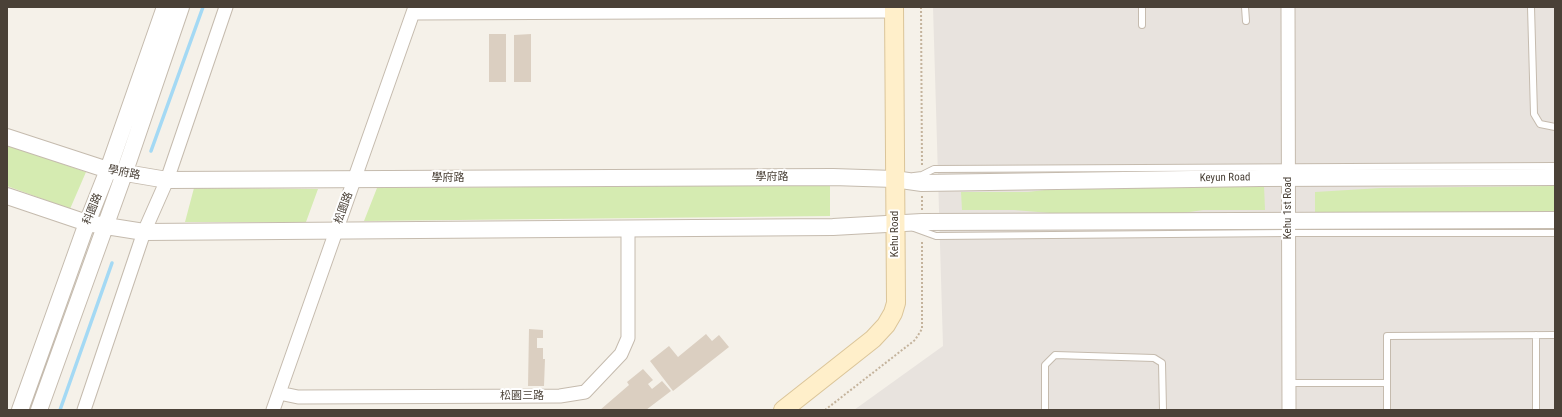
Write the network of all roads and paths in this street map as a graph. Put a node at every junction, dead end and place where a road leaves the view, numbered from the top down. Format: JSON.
{"nodes":[{"id":1,"x":165,"y":7,"type":"edge"},
{"id":2,"x":181,"y":7,"type":"edge"},
{"id":3,"x":226,"y":7,"type":"edge"},
{"id":4,"x":1142,"y":7,"type":"edge"},
{"id":5,"x":1245,"y":7,"type":"edge"},
{"id":6,"x":1288,"y":7,"type":"edge"},
{"id":7,"x":1531,"y":7,"type":"edge"},
{"id":8,"x":894,"y":9,"type":"edge"},
{"id":9,"x":414,"y":10,"type":"edge"},
{"id":10,"x":1246,"y":21,"type":"dead end"},
{"id":11,"x":1142,"y":25,"type":"dead end"},
{"id":12,"x":1555,"y":127,"type":"edge"},
{"id":13,"x":7,"y":137,"type":"edge"},
{"id":14,"x":1555,"y":166,"type":"edge"},
{"id":15,"x":108,"y":170,"type":"junction"},
{"id":16,"x":1288,"y":173,"type":"junction"},
{"id":17,"x":124,"y":174,"type":"junction"},
{"id":18,"x":1555,"y":177,"type":"edge"},
{"id":19,"x":354,"y":179,"type":"junction"},
{"id":20,"x":168,"y":180,"type":"junction"},
{"id":21,"x":894,"y":180,"type":"junction"},
{"id":22,"x":7,"y":196,"type":"edge"},
{"id":23,"x":1555,"y":220,"type":"edge"},
{"id":24,"x":87,"y":223,"type":"junction"},
{"id":25,"x":895,"y":223,"type":"junction"},
{"id":26,"x":105,"y":226,"type":"junction"},
{"id":27,"x":1288,"y":226,"type":"junction"},
{"id":28,"x":628,"y":228,"type":"junction"},
{"id":29,"x":336,"y":231,"type":"junction"},
{"id":30,"x":144,"y":232,"type":"junction"},
{"id":31,"x":1555,"y":233,"type":"edge"},
{"id":32,"x":1536,"y":335,"type":"junction"},
{"id":33,"x":1555,"y":335,"type":"edge"},
{"id":34,"x":1289,"y":383,"type":"junction"},
{"id":35,"x":1387,"y":383,"type":"junction"},
{"id":36,"x":279,"y":393,"type":"junction"},
{"id":37,"x":20,"y":410,"type":"edge"},
{"id":38,"x":39,"y":410,"type":"edge"},
{"id":39,"x":84,"y":410,"type":"edge"},
{"id":40,"x":273,"y":410,"type":"edge"},
{"id":41,"x":783,"y":410,"type":"edge"},
{"id":42,"x":1045,"y":410,"type":"edge"},
{"id":43,"x":1163,"y":410,"type":"edge"},
{"id":44,"x":1289,"y":410,"type":"edge"},
{"id":45,"x":1387,"y":410,"type":"edge"},
{"id":46,"x":1536,"y":410,"type":"edge"}],
"edges":[{"from":1,"to":15,"type":"street","name":"科園路"},
{"from":2,"to":17,"type":"street","name":"科園路"},
{"from":3,"to":20,"type":"street"},
{"from":4,"to":11,"type":"lane"},
{"from":5,"to":10,"type":"lane"},
{"from":6,"to":16,"type":"street","name":"Kehu 1st Road"},
{"from":7,"to":12,"type":"lane"},
{"from":8,"to":9,"type":"street"},
{"from":8,"to":21,"type":"main road","name":"Kehu Road"},
{"from":9,"to":19,"type":"street","name":"松園路"},
{"from":13,"to":15,"type":"street","name":"學府路"},
{"from":14,"to":16,"type":"lane"},
{"from":15,"to":17,"type":"street","name":"學府路"},
{"from":15,"to":24,"type":"street","name":"科園路"},
{"from":16,"to":18,"type":"street","name":"Keyun Road"},
{"from":16,"to":21,"type":"street","name":"Keyun Road"},
{"from":16,"to":27,"type":"street","name":"Kehu 1st Road"},
{"from":17,"to":20,"type":"street","name":"學府路"},
{"from":17,"to":26,"type":"street","name":"科園路"},
{"from":19,"to":20,"type":"street","name":"學府路"},
{"from":19,"to":21,"type":"street","name":"學府路"},
{"from":19,"to":29,"type":"street","name":"松園路"},
{"from":20,"to":30,"type":"street"},
{"from":21,"to":25,"type":"main road","name":"Kehu Road"},
{"from":22,"to":24,"type":"street"},
{"from":23,"to":27,"type":"street"},
{"from":24,"to":26,"type":"street"},
{"from":24,"to":37,"type":"street","name":"科園路"},
{"from":25,"to":27,"type":"street"},
{"from":25,"to":28,"type":"street"},
{"from":25,"to":41,"type":"main road","name":"Kehu Road"},
{"from":26,"to":30,"type":"street"},
{"from":26,"to":38,"type":"street","name":"科園路"},
{"from":27,"to":31,"type":"lane"},
{"from":27,"to":34,"type":"street","name":"Kehu 1st Road"},
{"from":28,"to":29,"type":"street"},
{"from":28,"to":36,"type":"street","name":"松園三路"},
{"from":29,"to":30,"type":"street"},
{"from":29,"to":36,"type":"street","name":"松園路"},
{"from":30,"to":39,"type":"street"},
{"from":32,"to":33,"type":"lane"},
{"from":32,"to":35,"type":"lane"},
{"from":32,"to":46,"type":"lane"},
{"from":34,"to":35,"type":"lane"},
{"from":34,"to":44,"type":"street","name":"Kehu 1st Road"},
{"from":35,"to":45,"type":"lane"},
{"from":36,"to":40,"type":"street","name":"松園路"},
{"from":42,"to":43,"type":"lane"}]}
